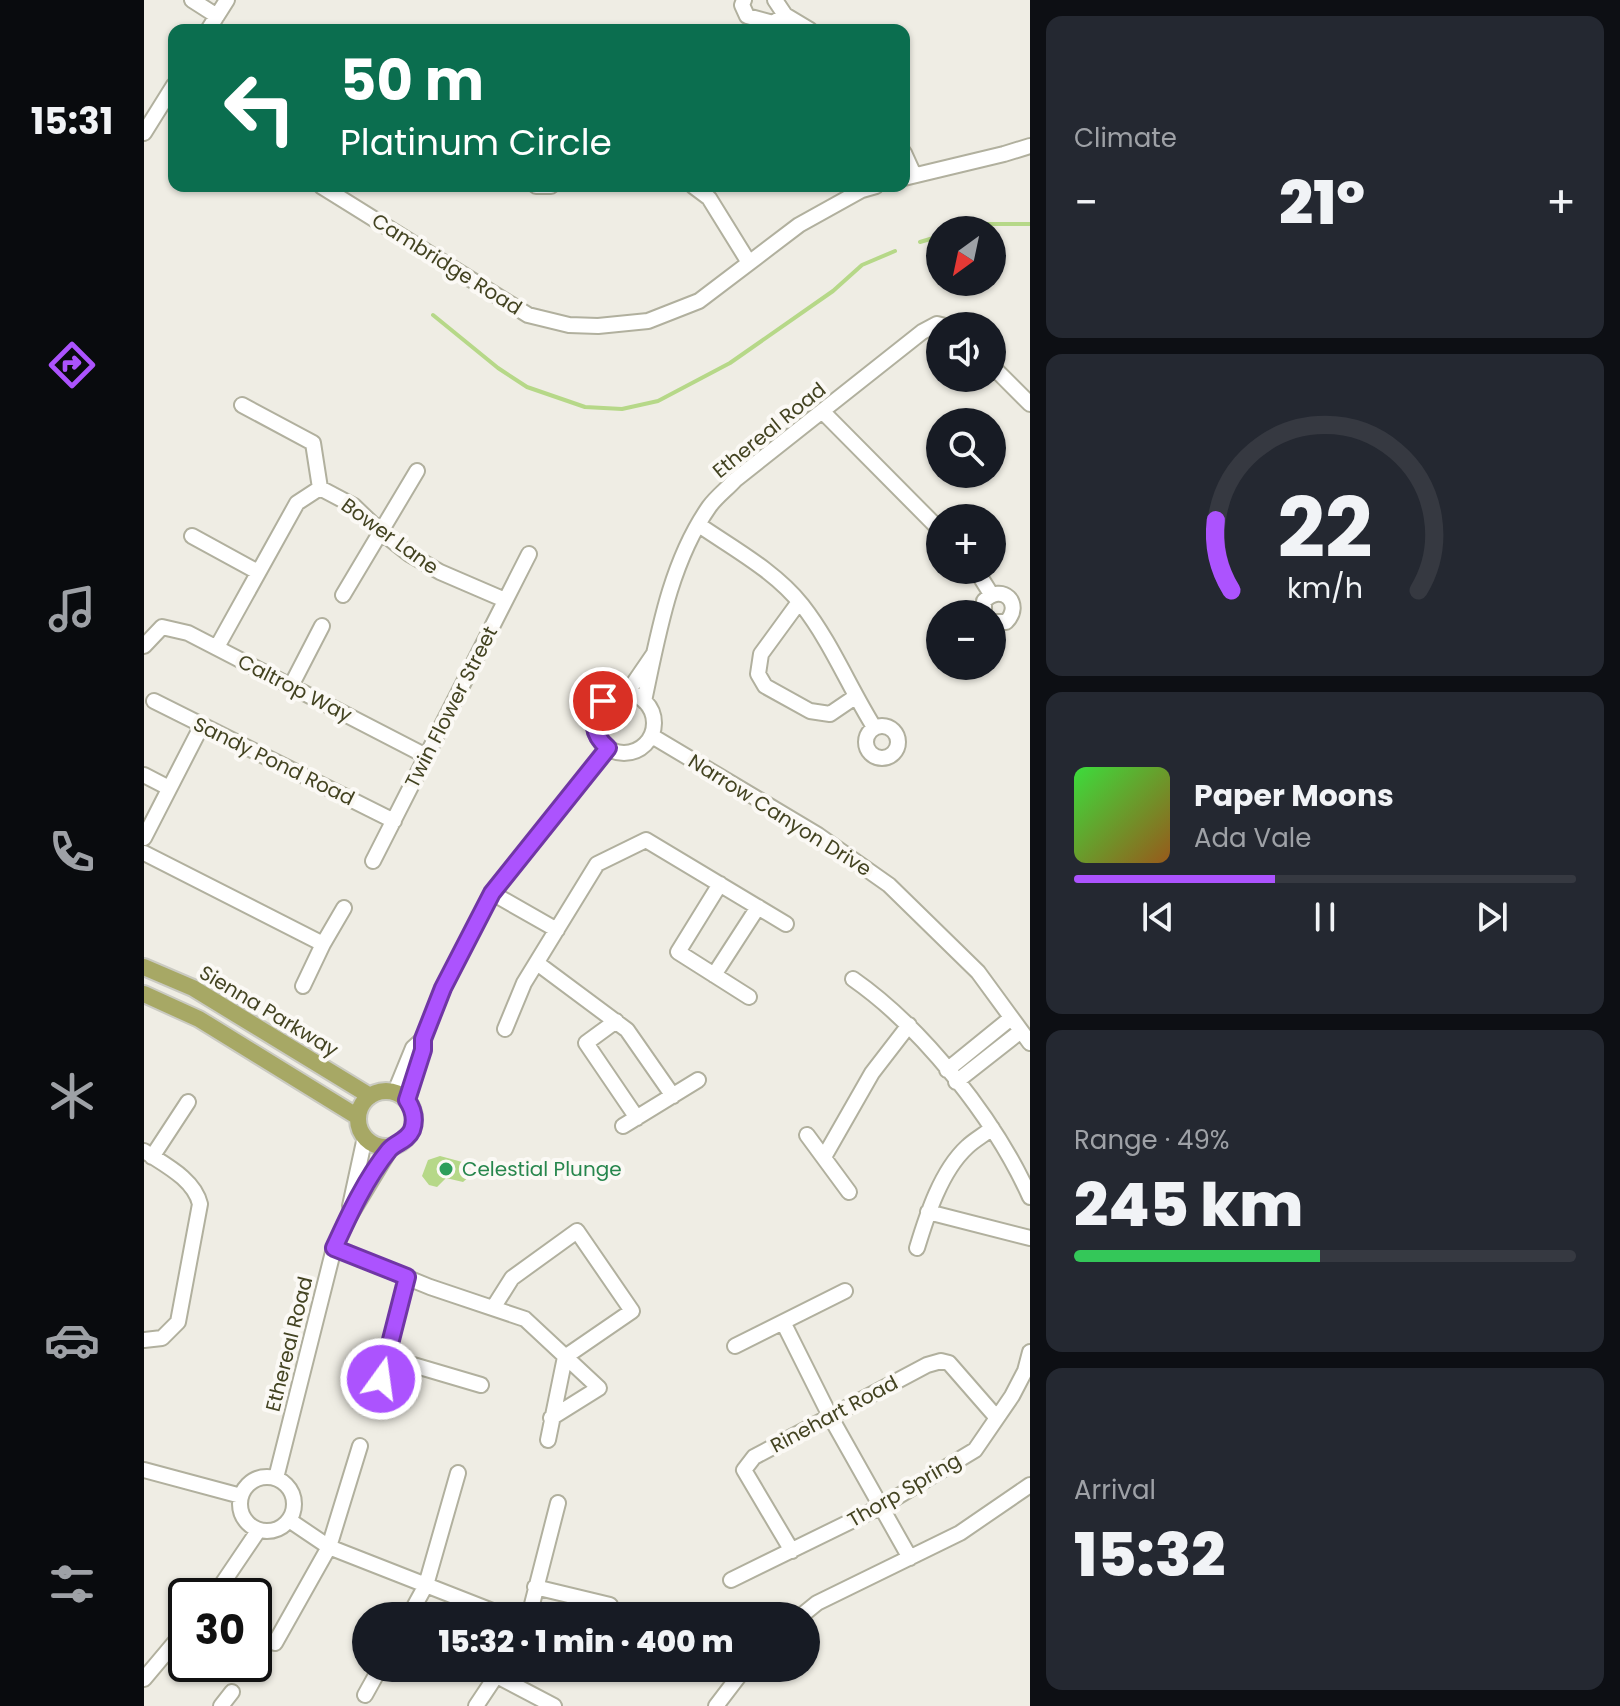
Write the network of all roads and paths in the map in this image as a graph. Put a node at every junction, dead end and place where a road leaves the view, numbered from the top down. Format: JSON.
{"nodes":[{"id":1,"x":192,"y":0,"type":"edge"},
{"id":2,"x":227,"y":0,"type":"edge"},
{"id":3,"x":744,"y":0,"type":"edge"},
{"id":4,"x":775,"y":0,"type":"edge"},
{"id":5,"x":785,"y":15,"type":"junction"},
{"id":6,"x":217,"y":16,"type":"junction"},
{"id":7,"x":212,"y":24,"type":"edge"},
{"id":8,"x":800,"y":24,"type":"edge"},
{"id":9,"x":168,"y":98,"type":"edge"},
{"id":10,"x":144,"y":133,"type":"edge"},
{"id":11,"x":1030,"y":146,"type":"edge"},
{"id":12,"x":910,"y":176,"type":"edge"},
{"id":13,"x":331,"y":192,"type":"edge"},
{"id":14,"x":701,"y":192,"type":"edge"},
{"id":15,"x":858,"y":192,"type":"edge"},
{"id":16,"x":748,"y":261,"type":"junction"},
{"id":17,"x":926,"y":330,"type":"edge"},
{"id":18,"x":1006,"y":380,"type":"edge"},
{"id":19,"x":1030,"y":404,"type":"edge"},
{"id":20,"x":242,"y":405,"type":"dead end"},
{"id":21,"x":823,"y":412,"type":"junction"},
{"id":22,"x":417,"y":471,"type":"dead end"},
{"id":23,"x":320,"y":488,"type":"junction"},
{"id":24,"x":926,"y":516,"type":"edge"},
{"id":25,"x":699,"y":525,"type":"junction"},
{"id":26,"x":381,"y":532,"type":"junction"},
{"id":27,"x":192,"y":536,"type":"dead end"},
{"id":28,"x":529,"y":554,"type":"dead end"},
{"id":29,"x":258,"y":572,"type":"junction"},
{"id":30,"x":985,"y":584,"type":"edge"},
{"id":31,"x":991,"y":594,"type":"junction"},
{"id":32,"x":343,"y":595,"type":"dead end"},
{"id":33,"x":505,"y":600,"type":"junction"},
{"id":34,"x":985,"y":600,"type":"edge"},
{"id":35,"x":799,"y":602,"type":"junction"},
{"id":36,"x":1006,"y":622,"type":"edge"},
{"id":37,"x":322,"y":626,"type":"dead end"},
{"id":38,"x":144,"y":646,"type":"edge"},
{"id":39,"x":217,"y":647,"type":"junction"},
{"id":40,"x":653,"y":654,"type":"junction"},
{"id":41,"x":291,"y":686,"type":"junction"},
{"id":42,"x":627,"y":693,"type":"junction"},
{"id":43,"x":855,"y":697,"type":"junction"},
{"id":44,"x":154,"y":701,"type":"dead end"},
{"id":45,"x":644,"y":701,"type":"junction"},
{"id":46,"x":202,"y":725,"type":"junction"},
{"id":47,"x":874,"y":727,"type":"dead end"},
{"id":48,"x":652,"y":736,"type":"junction"},
{"id":49,"x":608,"y":748,"type":"junction"},
{"id":50,"x":426,"y":756,"type":"junction"},
{"id":51,"x":144,"y":775,"type":"edge"},
{"id":52,"x":169,"y":788,"type":"junction"},
{"id":53,"x":394,"y":821,"type":"junction"},
{"id":54,"x":144,"y":838,"type":"edge"},
{"id":55,"x":144,"y":853,"type":"edge"},
{"id":56,"x":373,"y":861,"type":"dead end"},
{"id":57,"x":720,"y":884,"type":"junction"},
{"id":58,"x":492,"y":893,"type":"junction"},
{"id":59,"x":758,"y":907,"type":"junction"},
{"id":60,"x":344,"y":908,"type":"dead end"},
{"id":61,"x":786,"y":924,"type":"dead end"},
{"id":62,"x":557,"y":930,"type":"junction"},
{"id":63,"x":323,"y":944,"type":"junction"},
{"id":64,"x":537,"y":963,"type":"junction"},
{"id":65,"x":144,"y":967,"type":"edge"},
{"id":66,"x":714,"y":975,"type":"junction"},
{"id":67,"x":853,"y":979,"type":"dead end"},
{"id":68,"x":303,"y":986,"type":"dead end"},
{"id":69,"x":144,"y":994,"type":"edge"},
{"id":70,"x":749,"y":997,"type":"dead end"},
{"id":71,"x":1011,"y":1018,"type":"junction"},
{"id":72,"x":616,"y":1021,"type":"junction"},
{"id":73,"x":909,"y":1025,"type":"junction"},
{"id":74,"x":505,"y":1029,"type":"dead end"},
{"id":75,"x":1021,"y":1031,"type":"junction"},
{"id":76,"x":1030,"y":1043,"type":"edge"},
{"id":77,"x":952,"y":1076,"type":"junction"},
{"id":78,"x":698,"y":1080,"type":"dead end"},
{"id":79,"x":370,"y":1096,"type":"junction"},
{"id":80,"x":401,"y":1096,"type":"junction"},
{"id":81,"x":673,"y":1096,"type":"junction"},
{"id":82,"x":188,"y":1102,"type":"dead end"},
{"id":83,"x":358,"y":1117,"type":"junction"},
{"id":84,"x":637,"y":1118,"type":"junction"},
{"id":85,"x":623,"y":1126,"type":"dead end"},
{"id":86,"x":992,"y":1128,"type":"junction"},
{"id":87,"x":807,"y":1135,"type":"dead end"},
{"id":88,"x":365,"y":1137,"type":"junction"},
{"id":89,"x":392,"y":1146,"type":"junction"},
{"id":90,"x":148,"y":1154,"type":"edge"},
{"id":91,"x":824,"y":1157,"type":"junction"},
{"id":92,"x":849,"y":1192,"type":"dead end"},
{"id":93,"x":1030,"y":1197,"type":"edge"},
{"id":94,"x":928,"y":1212,"type":"junction"},
{"id":95,"x":346,"y":1222,"type":"junction"},
{"id":96,"x":1030,"y":1238,"type":"edge"},
{"id":97,"x":334,"y":1248,"type":"junction"},
{"id":98,"x":917,"y":1248,"type":"dead end"},
{"id":99,"x":407,"y":1277,"type":"junction"},
{"id":100,"x":845,"y":1291,"type":"dead end"},
{"id":101,"x":493,"y":1308,"type":"junction"},
{"id":102,"x":783,"y":1322,"type":"junction"},
{"id":103,"x":144,"y":1340,"type":"edge"},
{"id":104,"x":735,"y":1346,"type":"dead end"},
{"id":105,"x":1030,"y":1352,"type":"edge"},
{"id":106,"x":386,"y":1357,"type":"junction"},
{"id":107,"x":565,"y":1357,"type":"junction"},
{"id":108,"x":481,"y":1385,"type":"dead end"},
{"id":109,"x":375,"y":1401,"type":"dead end"},
{"id":110,"x":830,"y":1416,"type":"junction"},
{"id":111,"x":551,"y":1418,"type":"junction"},
{"id":112,"x":997,"y":1418,"type":"junction"},
{"id":113,"x":548,"y":1440,"type":"dead end"},
{"id":114,"x":360,"y":1446,"type":"dead end"},
{"id":115,"x":144,"y":1470,"type":"edge"},
{"id":116,"x":458,"y":1473,"type":"dead end"},
{"id":117,"x":276,"y":1478,"type":"junction"},
{"id":118,"x":1030,"y":1485,"type":"edge"},
{"id":119,"x":241,"y":1496,"type":"junction"},
{"id":120,"x":558,"y":1503,"type":"dead end"},
{"id":121,"x":882,"y":1506,"type":"junction"},
{"id":122,"x":289,"y":1520,"type":"junction"},
{"id":123,"x":258,"y":1531,"type":"junction"},
{"id":124,"x":329,"y":1547,"type":"junction"},
{"id":125,"x":792,"y":1551,"type":"junction"},
{"id":126,"x":910,"y":1558,"type":"junction"},
{"id":127,"x":226,"y":1578,"type":"edge"},
{"id":128,"x":731,"y":1580,"type":"dead end"},
{"id":129,"x":426,"y":1585,"type":"junction"},
{"id":130,"x":535,"y":1587,"type":"junction"},
{"id":131,"x":417,"y":1602,"type":"edge"},
{"id":132,"x":469,"y":1602,"type":"edge"},
{"id":133,"x":534,"y":1602,"type":"edge"},
{"id":134,"x":598,"y":1602,"type":"edge"},
{"id":135,"x":819,"y":1602,"type":"edge"},
{"id":136,"x":275,"y":1643,"type":"dead end"},
{"id":137,"x":168,"y":1650,"type":"edge"},
{"id":138,"x":144,"y":1679,"type":"edge"},
{"id":139,"x":372,"y":1682,"type":"edge"},
{"id":140,"x":492,"y":1682,"type":"edge"},
{"id":141,"x":515,"y":1682,"type":"edge"},
{"id":142,"x":734,"y":1682,"type":"edge"},
{"id":143,"x":232,"y":1692,"type":"dead end"},
{"id":144,"x":365,"y":1695,"type":"dead end"},
{"id":145,"x":221,"y":1706,"type":"edge"},
{"id":146,"x":476,"y":1706,"type":"edge"},
{"id":147,"x":554,"y":1706,"type":"edge"},
{"id":148,"x":716,"y":1706,"type":"edge"}],
"edges":[{"from":1,"to":6,"type":"street"},
{"from":2,"to":6,"type":"street"},
{"from":3,"to":5,"type":"street"},
{"from":4,"to":5,"type":"street"},
{"from":5,"to":8,"type":"street"},
{"from":6,"to":7,"type":"street"},
{"from":9,"to":10,"type":"street"},
{"from":11,"to":12,"type":"street"},
{"from":13,"to":16,"type":"street","name":"Cambridge Road"},
{"from":14,"to":16,"type":"street"},
{"from":15,"to":16,"type":"street","name":"Cambridge Road"},
{"from":17,"to":21,"type":"street","name":"Ethereal Road"},
{"from":18,"to":19,"type":"street"},
{"from":20,"to":23,"type":"street","name":"Bower Lane"},
{"from":21,"to":24,"type":"street"},
{"from":21,"to":25,"type":"street","name":"Ethereal Road"},
{"from":22,"to":26,"type":"street"},
{"from":23,"to":26,"type":"street","name":"Bower Lane"},
{"from":23,"to":29,"type":"street","name":"Bower Lane"},
{"from":25,"to":35,"type":"street"},
{"from":25,"to":40,"type":"street","name":"Ethereal Road"},
{"from":26,"to":32,"type":"street"},
{"from":26,"to":33,"type":"street","name":"Bower Lane"},
{"from":27,"to":29,"type":"street"},
{"from":28,"to":33,"type":"street","name":"Twin Flower Street"},
{"from":29,"to":39,"type":"street","name":"Bower Lane"},
{"from":30,"to":31,"type":"street"},
{"from":31,"to":34,"type":"street"},
{"from":31,"to":36,"type":"street"},
{"from":33,"to":50,"type":"street","name":"Twin Flower Street"},
{"from":35,"to":43,"type":"street"},
{"from":35,"to":43,"type":"street"},
{"from":37,"to":41,"type":"street"},
{"from":38,"to":39,"type":"street","name":"Caltrop Way"},
{"from":39,"to":41,"type":"street","name":"Caltrop Way"},
{"from":40,"to":42,"type":"street","name":"Ethereal Road"},
{"from":40,"to":45,"type":"street","name":"Ethereal Road"},
{"from":41,"to":50,"type":"street","name":"Caltrop Way"},
{"from":42,"to":45,"type":"street"},
{"from":42,"to":49,"type":"street"},
{"from":43,"to":47,"type":"street"},
{"from":44,"to":46,"type":"street","name":"Sandy Pond Road"},
{"from":45,"to":48,"type":"street"},
{"from":46,"to":52,"type":"street"},
{"from":46,"to":53,"type":"street","name":"Sandy Pond Road"},
{"from":48,"to":49,"type":"street"},
{"from":48,"to":71,"type":"street","name":"Narrow Canyon Drive"},
{"from":49,"to":58,"type":"street","name":"Ethereal Road"},
{"from":50,"to":53,"type":"street","name":"Twin Flower Street"},
{"from":51,"to":52,"type":"street"},
{"from":52,"to":54,"type":"street"},
{"from":53,"to":56,"type":"street","name":"Twin Flower Street"},
{"from":55,"to":63,"type":"street"},
{"from":57,"to":59,"type":"street"},
{"from":57,"to":62,"type":"street"},
{"from":57,"to":66,"type":"street"},
{"from":58,"to":62,"type":"street"},
{"from":58,"to":80,"type":"street","name":"Ethereal Road"},
{"from":59,"to":61,"type":"street"},
{"from":59,"to":66,"type":"street"},
{"from":60,"to":63,"type":"street"},
{"from":62,"to":64,"type":"street"},
{"from":63,"to":68,"type":"street"},
{"from":64,"to":72,"type":"street"},
{"from":64,"to":74,"type":"street"},
{"from":65,"to":79,"type":"main road","name":"Sienna Parkway"},
{"from":66,"to":70,"type":"street"},
{"from":67,"to":73,"type":"street"},
{"from":69,"to":83,"type":"main road"},
{"from":71,"to":75,"type":"street","name":"Narrow Canyon Drive"},
{"from":71,"to":77,"type":"street"},
{"from":72,"to":81,"type":"street"},
{"from":72,"to":84,"type":"street"},
{"from":73,"to":77,"type":"street"},
{"from":73,"to":91,"type":"street"},
{"from":75,"to":76,"type":"street","name":"Narrow Canyon Drive"},
{"from":75,"to":77,"type":"street"},
{"from":77,"to":86,"type":"street"},
{"from":78,"to":81,"type":"street"},
{"from":79,"to":80,"type":"main road"},
{"from":79,"to":83,"type":"main road"},
{"from":80,"to":89,"type":"main road","name":"Ethereal Road"},
{"from":81,"to":84,"type":"street"},
{"from":82,"to":90,"type":"street"},
{"from":83,"to":88,"type":"main road"},
{"from":84,"to":85,"type":"street"},
{"from":86,"to":93,"type":"street"},
{"from":86,"to":94,"type":"street"},
{"from":87,"to":91,"type":"street"},
{"from":88,"to":89,"type":"main road"},
{"from":88,"to":95,"type":"street","name":"Ethereal Road"},
{"from":89,"to":95,"type":"street","name":"Ethereal Road"},
{"from":90,"to":103,"type":"street"},
{"from":91,"to":92,"type":"street"},
{"from":94,"to":96,"type":"street"},
{"from":94,"to":98,"type":"street"},
{"from":95,"to":97,"type":"street","name":"Ethereal Road"},
{"from":97,"to":99,"type":"street"},
{"from":97,"to":117,"type":"street","name":"Ethereal Road"},
{"from":99,"to":101,"type":"street"},
{"from":99,"to":106,"type":"street"},
{"from":100,"to":102,"type":"street"},
{"from":101,"to":107,"type":"street"},
{"from":101,"to":107,"type":"street"},
{"from":102,"to":104,"type":"street"},
{"from":102,"to":110,"type":"street"},
{"from":105,"to":112,"type":"street","name":"Thorp Spring"},
{"from":106,"to":108,"type":"street"},
{"from":106,"to":109,"type":"street"},
{"from":107,"to":111,"type":"street"},
{"from":107,"to":111,"type":"street"},
{"from":110,"to":112,"type":"street","name":"Rinehart Road"},
{"from":110,"to":121,"type":"street"},
{"from":110,"to":125,"type":"street","name":"Rinehart Road"},
{"from":111,"to":113,"type":"street"},
{"from":112,"to":121,"type":"street","name":"Thorp Spring"},
{"from":114,"to":124,"type":"street"},
{"from":115,"to":119,"type":"street"},
{"from":116,"to":129,"type":"street"},
{"from":117,"to":119,"type":"street"},
{"from":117,"to":122,"type":"street"},
{"from":118,"to":126,"type":"street"},
{"from":119,"to":123,"type":"street"},
{"from":120,"to":130,"type":"street"},
{"from":121,"to":125,"type":"street","name":"Thorp Spring"},
{"from":121,"to":126,"type":"street"},
{"from":122,"to":123,"type":"street"},
{"from":122,"to":124,"type":"street"},
{"from":123,"to":127,"type":"street"},
{"from":124,"to":129,"type":"street"},
{"from":124,"to":136,"type":"street"},
{"from":125,"to":128,"type":"street","name":"Thorp Spring"},
{"from":126,"to":135,"type":"street"},
{"from":129,"to":131,"type":"street"},
{"from":129,"to":132,"type":"street"},
{"from":130,"to":133,"type":"street"},
{"from":130,"to":134,"type":"street"},
{"from":137,"to":138,"type":"street"},
{"from":139,"to":144,"type":"street"},
{"from":140,"to":146,"type":"street"},
{"from":141,"to":147,"type":"street"},
{"from":142,"to":148,"type":"street"},
{"from":143,"to":145,"type":"street"}]}
